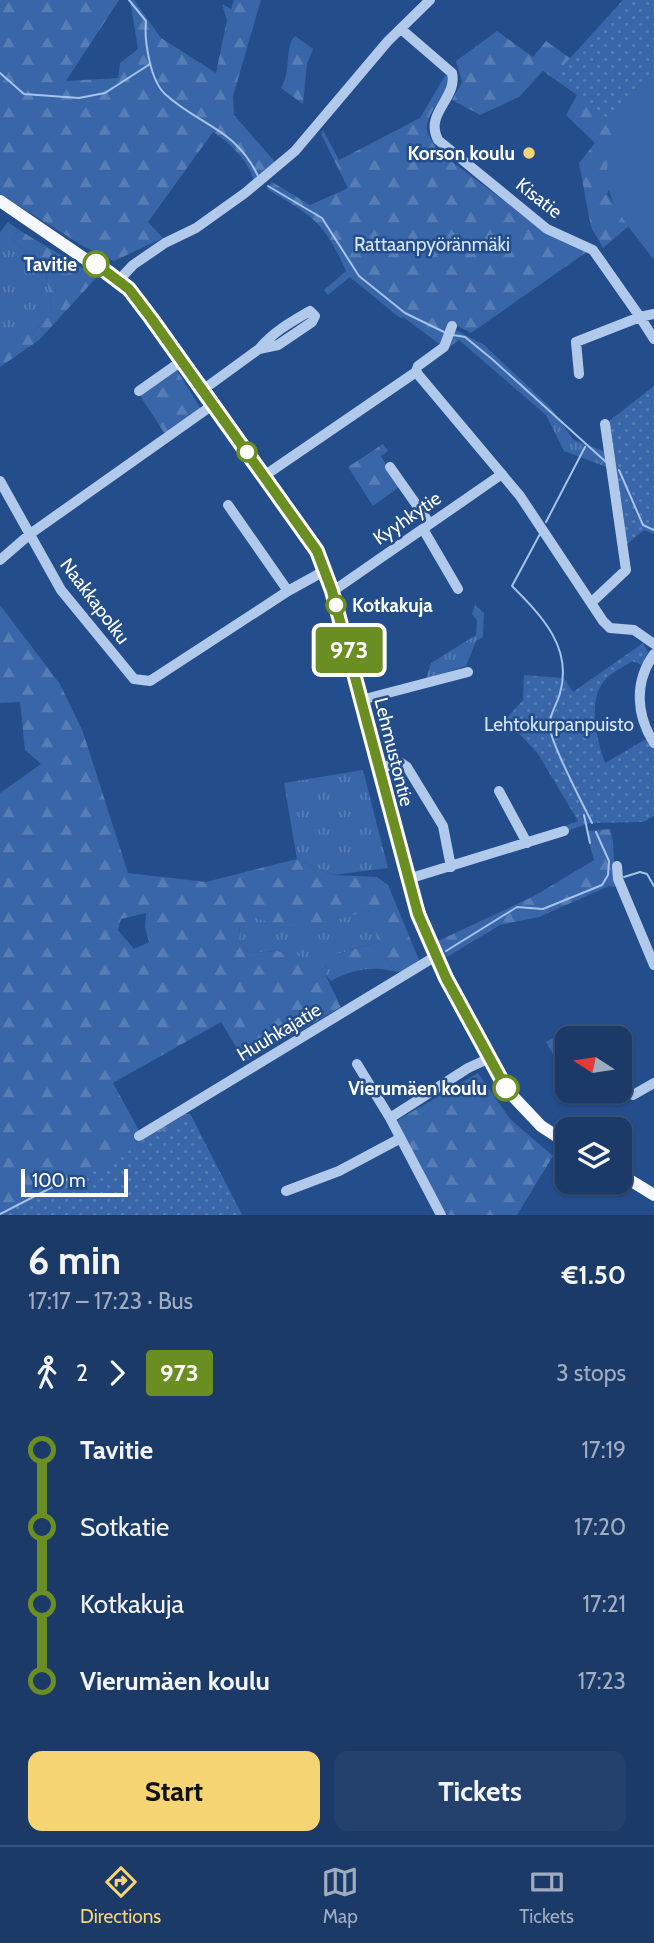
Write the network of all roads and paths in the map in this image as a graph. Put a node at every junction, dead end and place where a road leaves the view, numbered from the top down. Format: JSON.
{"nodes":[{"id":1,"x":430,"y":0,"type":"edge"},
{"id":2,"x":401,"y":29,"type":"junction"},
{"id":3,"x":0,"y":201,"type":"edge"},
{"id":4,"x":119,"y":280,"type":"junction"},
{"id":5,"x":654,"y":314,"type":"edge"},
{"id":6,"x":640,"y":317,"type":"junction"},
{"id":7,"x":452,"y":326,"type":"dead end"},
{"id":8,"x":654,"y":339,"type":"edge"},
{"id":9,"x":259,"y":349,"type":"junction"},
{"id":10,"x":183,"y":360,"type":"junction"},
{"id":11,"x":416,"y":372,"type":"junction"},
{"id":12,"x":579,"y":374,"type":"dead end"},
{"id":13,"x":204,"y":389,"type":"junction"},
{"id":14,"x":139,"y":391,"type":"dead end"},
{"id":15,"x":214,"y":404,"type":"junction"},
{"id":16,"x":605,"y":424,"type":"dead end"},
{"id":17,"x":390,"y":467,"type":"dead end"},
{"id":18,"x":502,"y":474,"type":"junction"},
{"id":19,"x":264,"y":475,"type":"junction"},
{"id":20,"x":0,"y":481,"type":"edge"},
{"id":21,"x":228,"y":505,"type":"dead end"},
{"id":22,"x":427,"y":527,"type":"junction"},
{"id":23,"x":30,"y":534,"type":"junction"},
{"id":24,"x":0,"y":560,"type":"edge"},
{"id":25,"x":326,"y":570,"type":"junction"},
{"id":26,"x":458,"y":589,"type":"dead end"},
{"id":27,"x":288,"y":591,"type":"junction"},
{"id":28,"x":332,"y":591,"type":"junction"},
{"id":29,"x":593,"y":601,"type":"junction"},
{"id":30,"x":654,"y":644,"type":"edge"},
{"id":31,"x":654,"y":654,"type":"edge"},
{"id":32,"x":468,"y":672,"type":"dead end"},
{"id":33,"x":361,"y":700,"type":"junction"},
{"id":34,"x":654,"y":743,"type":"edge"},
{"id":35,"x":378,"y":768,"type":"junction"},
{"id":36,"x":499,"y":791,"type":"dead end"},
{"id":37,"x":564,"y":831,"type":"dead end"},
{"id":38,"x":527,"y":843,"type":"junction"},
{"id":39,"x":617,"y":866,"type":"dead end"},
{"id":40,"x":451,"y":867,"type":"junction"},
{"id":41,"x":408,"y":879,"type":"junction"},
{"id":42,"x":436,"y":956,"type":"junction"},
{"id":43,"x":654,"y":965,"type":"edge"},
{"id":44,"x":490,"y":1058,"type":"junction"},
{"id":45,"x":357,"y":1063,"type":"dead end"},
{"id":46,"x":654,"y":1083,"type":"edge"},
{"id":47,"x":633,"y":1095,"type":"dead end"},
{"id":48,"x":390,"y":1118,"type":"junction"},
{"id":49,"x":555,"y":1135,"type":"edge"},
{"id":50,"x":139,"y":1136,"type":"dead end"},
{"id":51,"x":399,"y":1139,"type":"junction"},
{"id":52,"x":632,"y":1181,"type":"edge"},
{"id":53,"x":286,"y":1191,"type":"dead end"},
{"id":54,"x":654,"y":1195,"type":"edge"},
{"id":55,"x":441,"y":1215,"type":"edge"}],
"edges":[{"from":1,"to":2,"type":"street"},
{"from":2,"to":4,"type":"street"},
{"from":2,"to":6,"type":"street","name":"Kisatie"},
{"from":3,"to":4,"type":"main road","name":"Lehmustontie"},
{"from":4,"to":10,"type":"main road","name":"Lehmustontie"},
{"from":5,"to":6,"type":"street"},
{"from":6,"to":8,"type":"street"},
{"from":6,"to":12,"type":"street"},
{"from":7,"to":11,"type":"street"},
{"from":9,"to":9,"type":"street"},
{"from":9,"to":13,"type":"street"},
{"from":10,"to":13,"type":"main road","name":"Lehmustontie"},
{"from":10,"to":14,"type":"street"},
{"from":11,"to":18,"type":"street"},
{"from":11,"to":19,"type":"street"},
{"from":13,"to":15,"type":"main road","name":"Lehmustontie"},
{"from":15,"to":19,"type":"main road","name":"Lehmustontie"},
{"from":15,"to":23,"type":"street"},
{"from":16,"to":29,"type":"street"},
{"from":17,"to":22,"type":"street"},
{"from":18,"to":22,"type":"street","name":"Kyyhkytie"},
{"from":18,"to":29,"type":"street"},
{"from":19,"to":25,"type":"main road","name":"Lehmustontie"},
{"from":20,"to":23,"type":"street","name":"Naakkapolku"},
{"from":21,"to":27,"type":"street"},
{"from":22,"to":26,"type":"street"},
{"from":22,"to":28,"type":"street","name":"Kyyhkytie"},
{"from":23,"to":24,"type":"street"},
{"from":23,"to":27,"type":"street","name":"Naakkapolku"},
{"from":25,"to":27,"type":"street"},
{"from":25,"to":28,"type":"main road","name":"Lehmustontie"},
{"from":28,"to":33,"type":"main road","name":"Lehmustontie"},
{"from":29,"to":30,"type":"street"},
{"from":31,"to":34,"type":"street"},
{"from":32,"to":33,"type":"street"},
{"from":33,"to":35,"type":"main road","name":"Lehmustontie"},
{"from":35,"to":40,"type":"street"},
{"from":35,"to":41,"type":"main road","name":"Lehmustontie"},
{"from":36,"to":38,"type":"street"},
{"from":37,"to":38,"type":"street"},
{"from":38,"to":40,"type":"street"},
{"from":39,"to":43,"type":"street"},
{"from":40,"to":41,"type":"street"},
{"from":41,"to":42,"type":"main road","name":"Lehmustontie"},
{"from":42,"to":44,"type":"main road","name":"Lehmustontie"},
{"from":42,"to":50,"type":"street","name":"Huuhkajatie"},
{"from":44,"to":48,"type":"street"},
{"from":44,"to":49,"type":"main road","name":"Lehmustontie"},
{"from":45,"to":48,"type":"street"},
{"from":46,"to":47,"type":"street"},
{"from":48,"to":51,"type":"street"},
{"from":51,"to":53,"type":"street"},
{"from":51,"to":55,"type":"street"},
{"from":52,"to":54,"type":"main road"}]}
